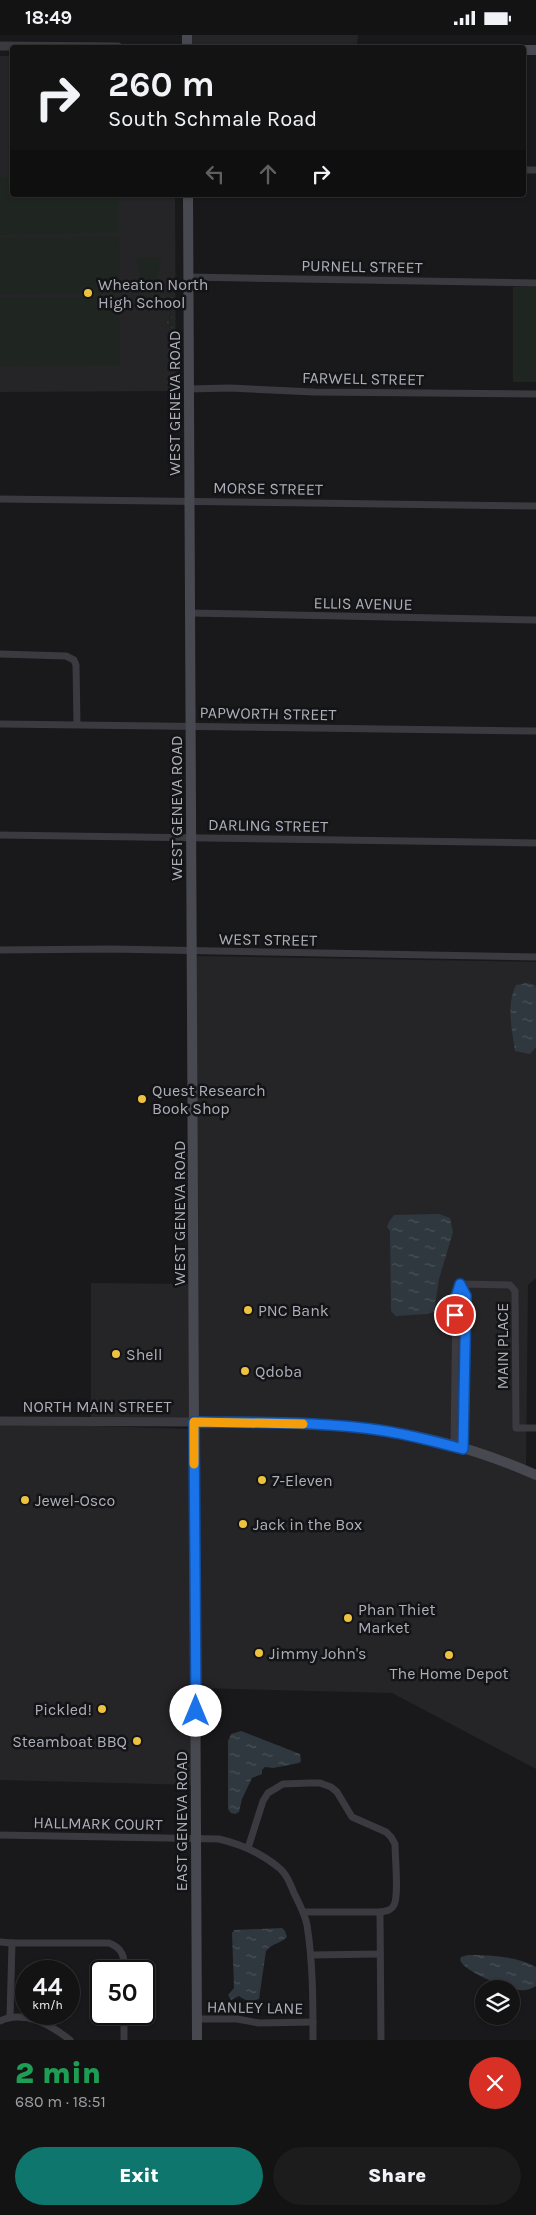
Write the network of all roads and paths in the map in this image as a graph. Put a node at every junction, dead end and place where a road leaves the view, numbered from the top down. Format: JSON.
{"nodes":[{"id":1,"x":188,"y":197,"type":"edge"},
{"id":2,"x":188,"y":277,"type":"junction"},
{"id":3,"x":536,"y":283,"type":"edge"},
{"id":4,"x":189,"y":389,"type":"junction"},
{"id":5,"x":536,"y":394,"type":"edge"},
{"id":6,"x":0,"y":499,"type":"edge"},
{"id":7,"x":189,"y":501,"type":"junction"},
{"id":8,"x":536,"y":506,"type":"edge"},
{"id":9,"x":190,"y":613,"type":"junction"},
{"id":10,"x":536,"y":619,"type":"edge"},
{"id":11,"x":0,"y":654,"type":"edge"},
{"id":12,"x":0,"y":724,"type":"edge"},
{"id":13,"x":77,"y":725,"type":"junction"},
{"id":14,"x":191,"y":725,"type":"junction"},
{"id":15,"x":536,"y":731,"type":"edge"},
{"id":16,"x":0,"y":835,"type":"edge"},
{"id":17,"x":192,"y":837,"type":"junction"},
{"id":18,"x":536,"y":843,"type":"edge"},
{"id":19,"x":0,"y":950,"type":"edge"},
{"id":20,"x":192,"y":952,"type":"junction"},
{"id":21,"x":536,"y":957,"type":"edge"},
{"id":22,"x":0,"y":1421,"type":"edge"},
{"id":23,"x":194,"y":1422,"type":"junction"},
{"id":24,"x":536,"y":1427,"type":"edge"},
{"id":25,"x":458,"y":1447,"type":"junction"},
{"id":26,"x":536,"y":1475,"type":"edge"},
{"id":27,"x":0,"y":1835,"type":"edge"},
{"id":28,"x":196,"y":1839,"type":"junction"},
{"id":29,"x":248,"y":1848,"type":"junction"},
{"id":30,"x":303,"y":1912,"type":"junction"},
{"id":31,"x":380,"y":1912,"type":"junction"},
{"id":32,"x":0,"y":1941,"type":"edge"},
{"id":33,"x":12,"y":1943,"type":"junction"},
{"id":34,"x":380,"y":1953,"type":"junction"},
{"id":35,"x":311,"y":1955,"type":"junction"},
{"id":36,"x":123,"y":1960,"type":"edge"},
{"id":37,"x":10,"y":2016,"type":"junction"},
{"id":38,"x":197,"y":2019,"type":"junction"},
{"id":39,"x":0,"y":2021,"type":"edge"},
{"id":40,"x":313,"y":2022,"type":"junction"},
{"id":41,"x":124,"y":2025,"type":"edge"},
{"id":42,"x":70,"y":2040,"type":"edge"},
{"id":43,"x":124,"y":2040,"type":"edge"},
{"id":44,"x":197,"y":2040,"type":"edge"},
{"id":45,"x":313,"y":2040,"type":"edge"},
{"id":46,"x":381,"y":2040,"type":"edge"}],
"edges":[{"from":1,"to":2,"type":"main road","name":"WEST GENEVA ROAD"},
{"from":2,"to":3,"type":"street","name":"PURNELL STREET"},
{"from":2,"to":4,"type":"main road","name":"WEST GENEVA ROAD"},
{"from":4,"to":5,"type":"street","name":"FARWELL STREET"},
{"from":4,"to":7,"type":"main road","name":"WEST GENEVA ROAD"},
{"from":6,"to":7,"type":"street","name":"MORSE STREET"},
{"from":7,"to":8,"type":"street","name":"MORSE STREET"},
{"from":7,"to":9,"type":"main road","name":"WEST GENEVA ROAD"},
{"from":9,"to":10,"type":"street","name":"ELLIS AVENUE"},
{"from":9,"to":14,"type":"main road","name":"WEST GENEVA ROAD"},
{"from":11,"to":13,"type":"street"},
{"from":12,"to":13,"type":"street","name":"PAPWORTH STREET"},
{"from":13,"to":14,"type":"street","name":"PAPWORTH STREET"},
{"from":14,"to":15,"type":"street","name":"PAPWORTH STREET"},
{"from":14,"to":17,"type":"main road","name":"WEST GENEVA ROAD"},
{"from":16,"to":17,"type":"street","name":"DARLING STREET"},
{"from":17,"to":18,"type":"street","name":"DARLING STREET"},
{"from":17,"to":20,"type":"main road","name":"WEST GENEVA ROAD"},
{"from":19,"to":20,"type":"street","name":"WEST STREET"},
{"from":20,"to":21,"type":"street","name":"WEST STREET"},
{"from":20,"to":23,"type":"main road","name":"WEST GENEVA ROAD"},
{"from":22,"to":23,"type":"street","name":"NORTH MAIN STREET"},
{"from":23,"to":25,"type":"main road"},
{"from":23,"to":28,"type":"main road","name":"EAST GENEVA ROAD"},
{"from":24,"to":25,"type":"street","name":"MAIN PLACE"},
{"from":25,"to":26,"type":"main road"},
{"from":27,"to":28,"type":"street","name":"HALLMARK COURT"},
{"from":28,"to":29,"type":"street","name":"HALLMARK COURT"},
{"from":28,"to":38,"type":"main road","name":"EAST GENEVA ROAD"},
{"from":29,"to":30,"type":"street","name":"HALLMARK COURT"},
{"from":29,"to":31,"type":"street"},
{"from":30,"to":31,"type":"street"},
{"from":30,"to":35,"type":"street","name":"HALLMARK COURT"},
{"from":31,"to":34,"type":"street"},
{"from":32,"to":33,"type":"street"},
{"from":33,"to":36,"type":"street"},
{"from":33,"to":37,"type":"street"},
{"from":34,"to":35,"type":"street"},
{"from":34,"to":46,"type":"street"},
{"from":35,"to":40,"type":"street","name":"HALLMARK COURT"},
{"from":37,"to":39,"type":"street"},
{"from":37,"to":42,"type":"street"},
{"from":38,"to":40,"type":"street","name":"HANLEY LANE"},
{"from":38,"to":44,"type":"main road","name":"EAST GENEVA ROAD"},
{"from":40,"to":45,"type":"street","name":"HALLMARK COURT"},
{"from":41,"to":43,"type":"street"}]}
